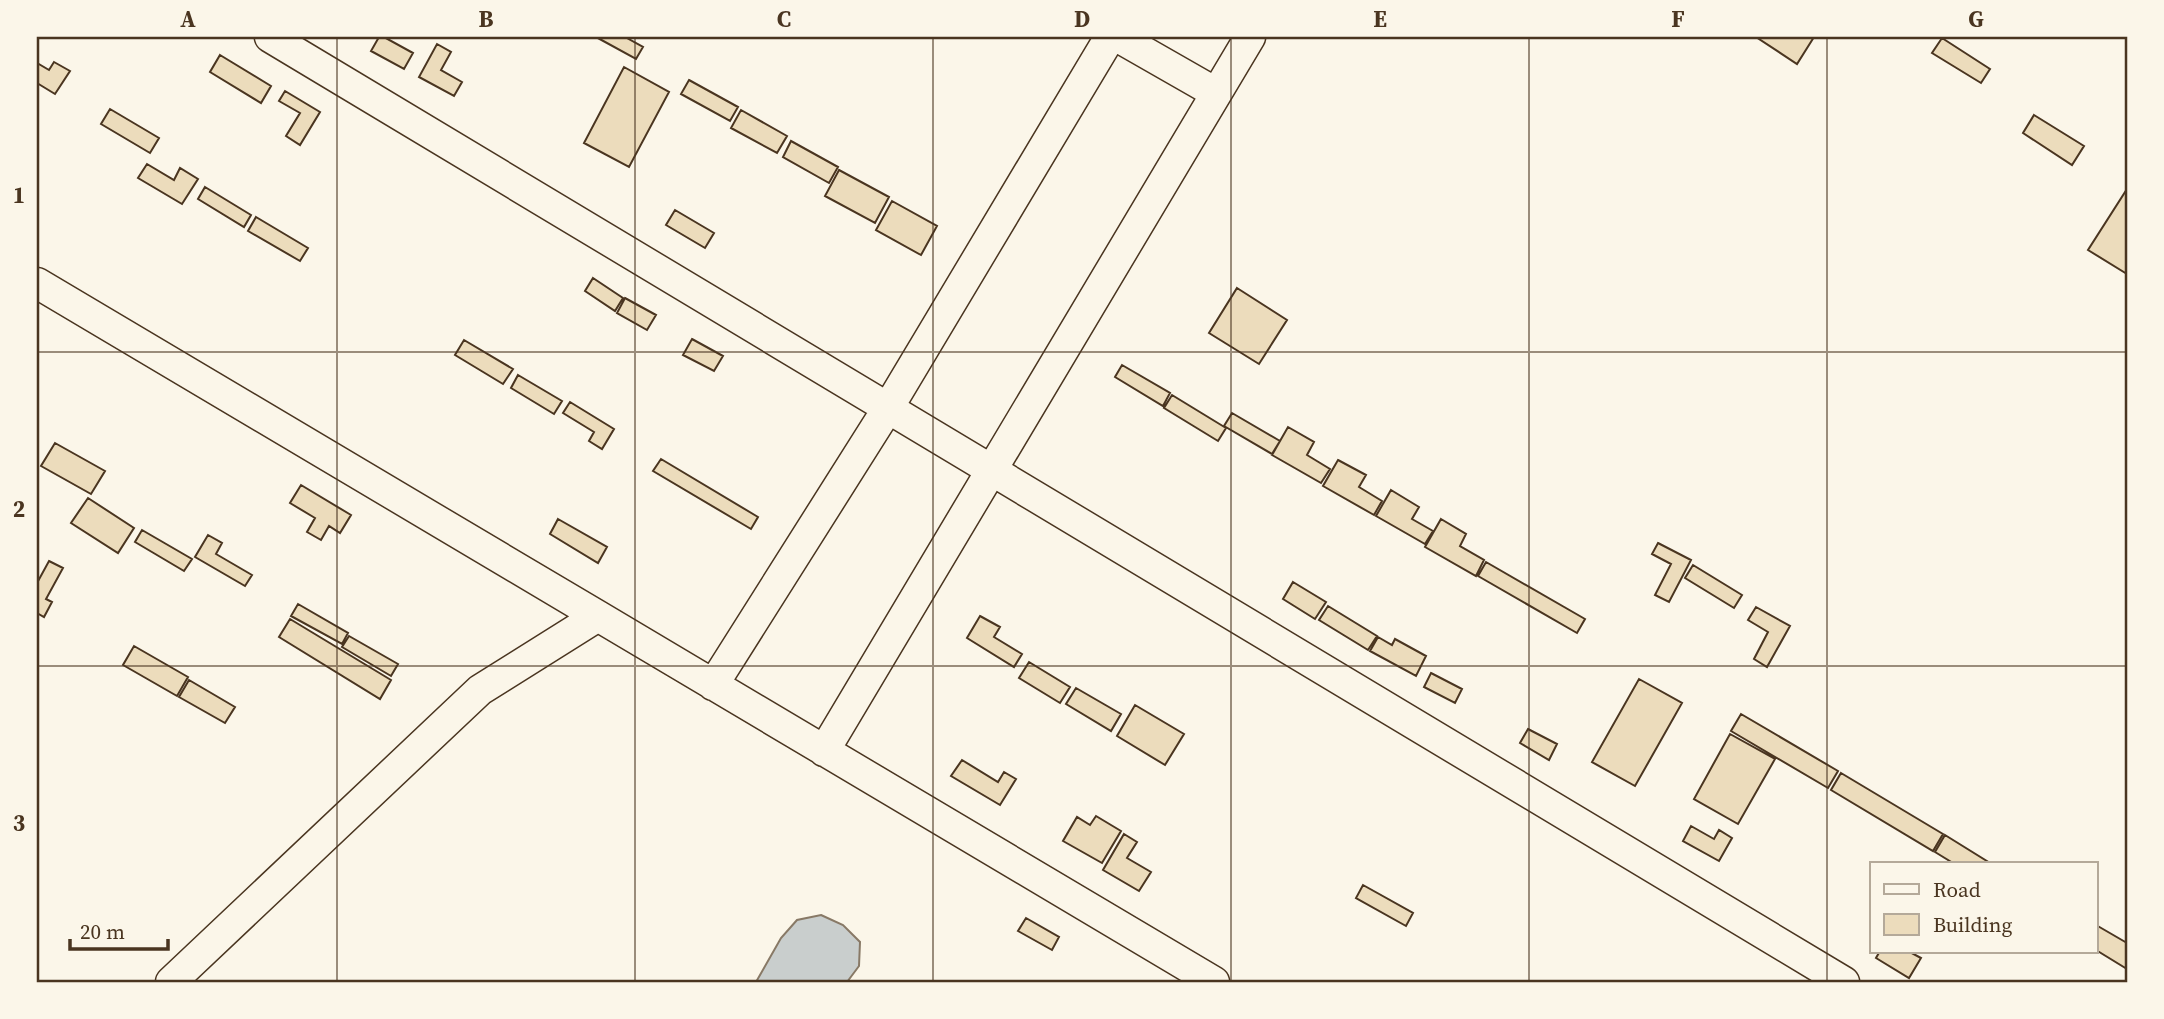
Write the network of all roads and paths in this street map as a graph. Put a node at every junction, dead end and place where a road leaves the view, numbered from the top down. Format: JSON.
{"nodes":[{"id":1,"x":270,"y":37,"type":"edge"},
{"id":2,"x":1110,"y":37,"type":"edge"},
{"id":3,"x":1118,"y":37,"type":"edge"},
{"id":4,"x":1250,"y":37,"type":"edge"},
{"id":5,"x":1216,"y":93,"type":"junction"},
{"id":6,"x":37,"y":284,"type":"edge"},
{"id":7,"x":888,"y":408,"type":"junction"},
{"id":8,"x":991,"y":470,"type":"junction"},
{"id":9,"x":598,"y":616,"type":"junction"},
{"id":10,"x":713,"y":685,"type":"junction"},
{"id":11,"x":824,"y":751,"type":"junction"},
{"id":12,"x":171,"y":982,"type":"edge"},
{"id":13,"x":1214,"y":982,"type":"edge"},
{"id":14,"x":1844,"y":982,"type":"edge"}],
"edges":[{"from":1,"to":7,"type":"street"},
{"from":2,"to":7,"type":"street"},
{"from":3,"to":5,"type":"street"},
{"from":4,"to":5,"type":"street"},
{"from":5,"to":8,"type":"street"},
{"from":6,"to":9,"type":"street"},
{"from":7,"to":8,"type":"street"},
{"from":7,"to":10,"type":"street"},
{"from":8,"to":11,"type":"street"},
{"from":8,"to":14,"type":"street"},
{"from":9,"to":10,"type":"street"},
{"from":9,"to":12,"type":"street"},
{"from":10,"to":11,"type":"street"},
{"from":11,"to":13,"type":"street"}]}
